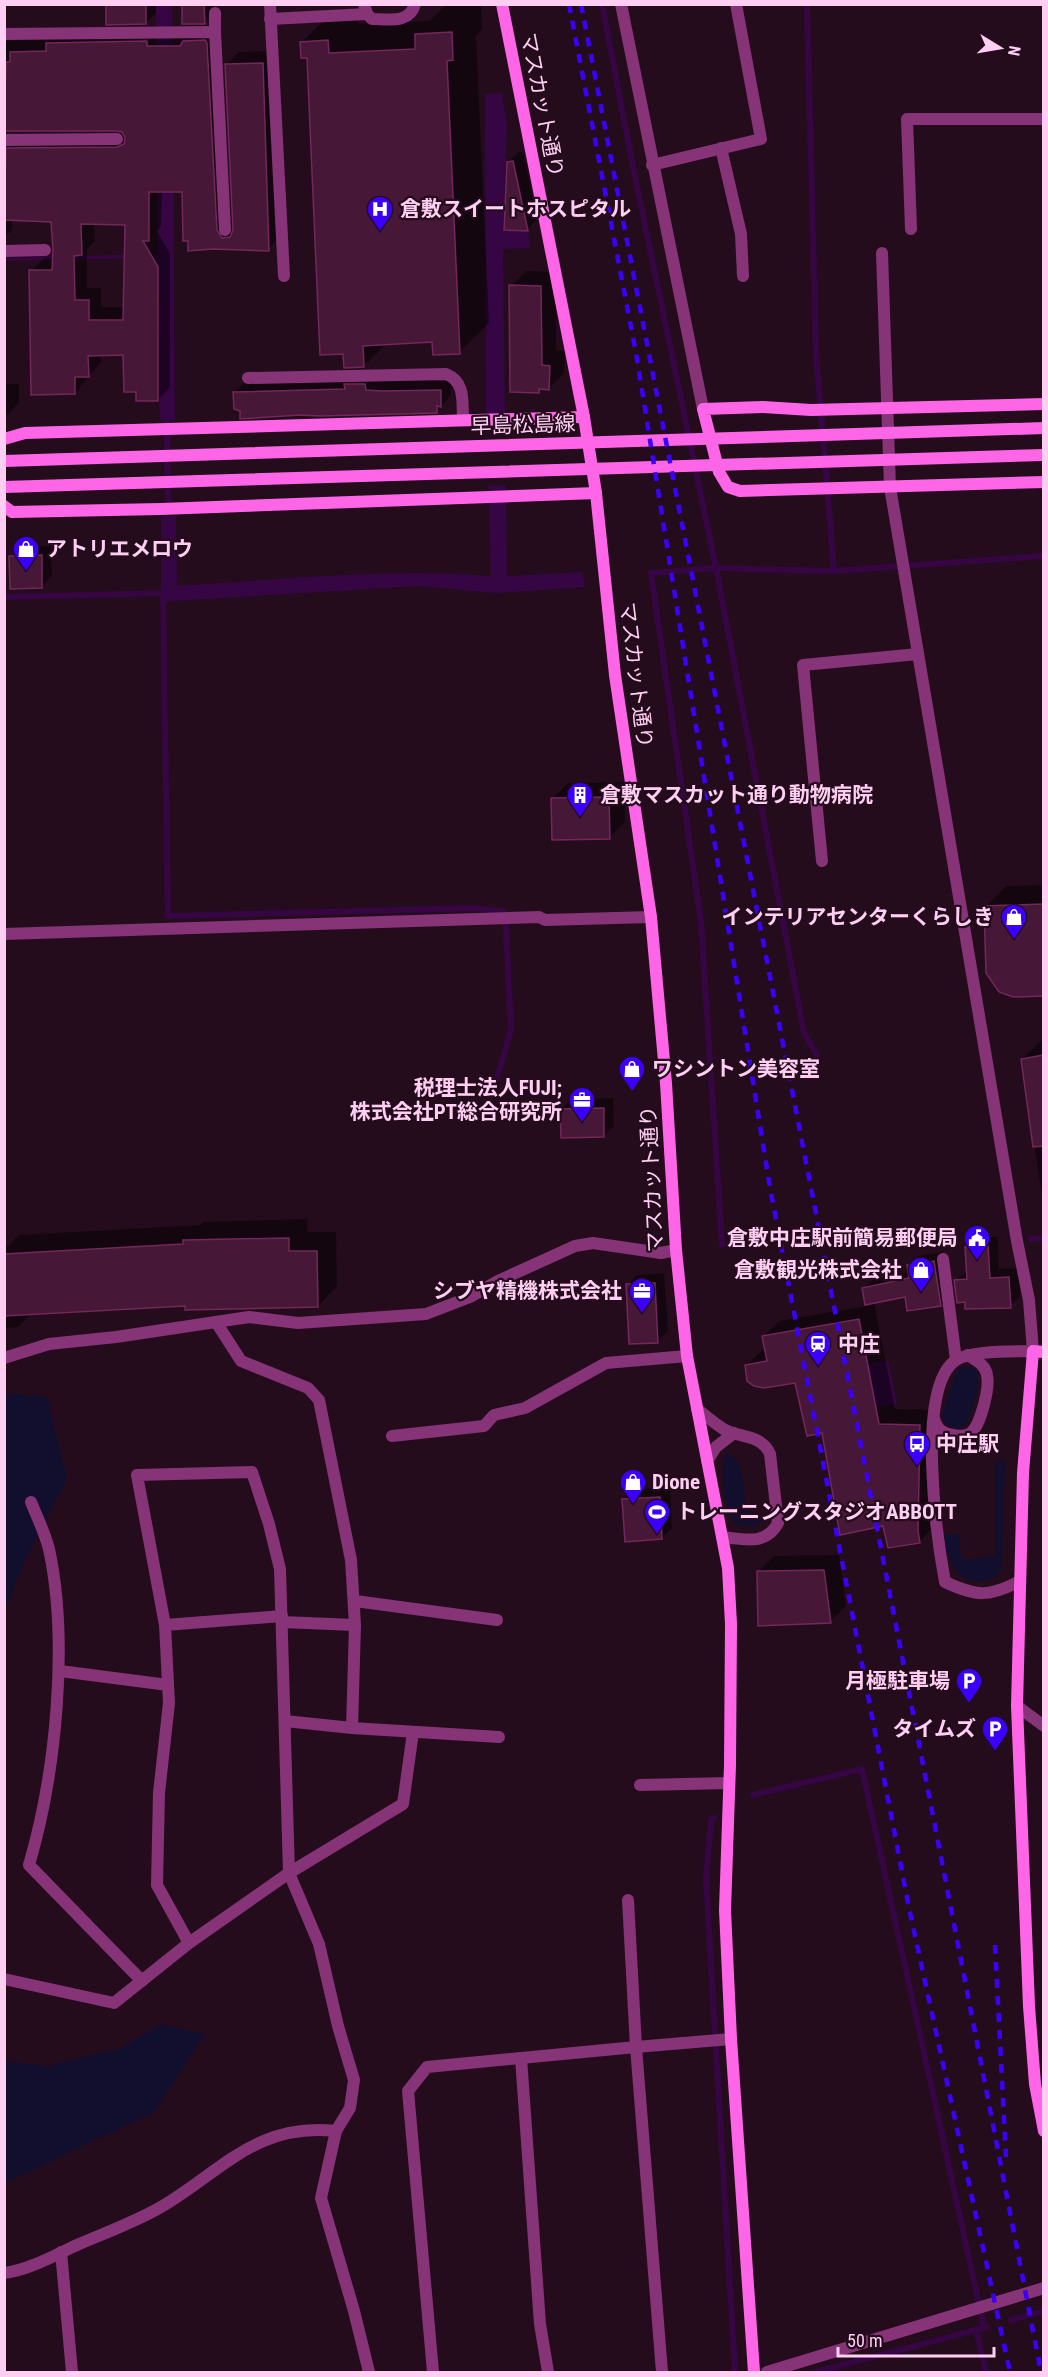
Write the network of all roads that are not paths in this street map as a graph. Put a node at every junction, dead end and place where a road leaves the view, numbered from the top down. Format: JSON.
{"nodes":[{"id":1,"x":270,"y":4,"type":"edge"},
{"id":2,"x":415,"y":4,"type":"edge"},
{"id":3,"x":502,"y":4,"type":"edge"},
{"id":4,"x":621,"y":4,"type":"edge"},
{"id":5,"x":736,"y":4,"type":"edge"},
{"id":6,"x":365,"y":9,"type":"edge"},
{"id":7,"x":215,"y":13,"type":"dead end"},
{"id":8,"x":270,"y":19,"type":"junction"},
{"id":9,"x":215,"y":32,"type":"junction"},
{"id":10,"x":4,"y":34,"type":"edge"},
{"id":11,"x":1044,"y":119,"type":"edge"},
{"id":12,"x":117,"y":139,"type":"dead end"},
{"id":13,"x":4,"y":140,"type":"edge"},
{"id":14,"x":721,"y":148,"type":"junction"},
{"id":15,"x":652,"y":165,"type":"junction"},
{"id":16,"x":912,"y":229,"type":"dead end"},
{"id":17,"x":225,"y":230,"type":"dead end"},
{"id":18,"x":45,"y":250,"type":"dead end"},
{"id":19,"x":4,"y":251,"type":"edge"},
{"id":20,"x":882,"y":253,"type":"dead end"},
{"id":21,"x":284,"y":276,"type":"dead end"},
{"id":22,"x":744,"y":276,"type":"dead end"},
{"id":23,"x":248,"y":378,"type":"dead end"},
{"id":24,"x":1044,"y":404,"type":"edge"},
{"id":25,"x":888,"y":408,"type":"junction"},
{"id":26,"x":702,"y":409,"type":"junction"},
{"id":27,"x":584,"y":417,"type":"junction"},
{"id":28,"x":463,"y":420,"type":"junction"},
{"id":29,"x":1044,"y":428,"type":"edge"},
{"id":30,"x":4,"y":438,"type":"edge"},
{"id":31,"x":1044,"y":455,"type":"edge"},
{"id":32,"x":4,"y":461,"type":"edge"},
{"id":33,"x":1044,"y":482,"type":"edge"},
{"id":34,"x":4,"y":487,"type":"edge"},
{"id":35,"x":890,"y":487,"type":"junction"},
{"id":36,"x":596,"y":493,"type":"junction"},
{"id":37,"x":4,"y":506,"type":"edge"},
{"id":38,"x":918,"y":654,"type":"junction"},
{"id":39,"x":822,"y":861,"type":"dead end"},
{"id":40,"x":651,"y":917,"type":"junction"},
{"id":41,"x":4,"y":934,"type":"edge"},
{"id":42,"x":676,"y":1250,"type":"junction"},
{"id":43,"x":943,"y":1259,"type":"dead end"},
{"id":44,"x":216,"y":1322,"type":"junction"},
{"id":45,"x":1038,"y":1352,"type":"edge"},
{"id":46,"x":687,"y":1356,"type":"junction"},
{"id":47,"x":4,"y":1358,"type":"edge"},
{"id":48,"x":962,"y":1358,"type":"junction"},
{"id":49,"x":698,"y":1409,"type":"junction"},
{"id":50,"x":932,"y":1416,"type":"junction"},
{"id":51,"x":734,"y":1433,"type":"junction"},
{"id":52,"x":392,"y":1436,"type":"dead end"},
{"id":53,"x":707,"y":1461,"type":"junction"},
{"id":54,"x":31,"y":1502,"type":"dead end"},
{"id":55,"x":722,"y":1537,"type":"junction"},
{"id":56,"x":1020,"y":1581,"type":"junction"},
{"id":57,"x":355,"y":1601,"type":"junction"},
{"id":58,"x":282,"y":1619,"type":"junction"},
{"id":59,"x":497,"y":1620,"type":"dead end"},
{"id":60,"x":165,"y":1625,"type":"junction"},
{"id":61,"x":356,"y":1626,"type":"junction"},
{"id":62,"x":60,"y":1671,"type":"junction"},
{"id":63,"x":168,"y":1685,"type":"junction"},
{"id":64,"x":1017,"y":1706,"type":"junction"},
{"id":65,"x":285,"y":1720,"type":"junction"},
{"id":66,"x":1044,"y":1726,"type":"edge"},
{"id":67,"x":352,"y":1728,"type":"junction"},
{"id":68,"x":413,"y":1732,"type":"junction"},
{"id":69,"x":499,"y":1737,"type":"dead end"},
{"id":70,"x":729,"y":1783,"type":"junction"},
{"id":71,"x":640,"y":1785,"type":"dead end"},
{"id":72,"x":289,"y":1873,"type":"junction"},
{"id":73,"x":628,"y":1900,"type":"dead end"},
{"id":74,"x":189,"y":1943,"type":"junction"},
{"id":75,"x":4,"y":1978,"type":"edge"},
{"id":76,"x":142,"y":1981,"type":"junction"},
{"id":77,"x":725,"y":2040,"type":"junction"},
{"id":78,"x":636,"y":2047,"type":"junction"},
{"id":79,"x":521,"y":2058,"type":"junction"},
{"id":80,"x":336,"y":2131,"type":"junction"},
{"id":81,"x":1044,"y":2131,"type":"edge"},
{"id":82,"x":62,"y":2252,"type":"junction"},
{"id":83,"x":4,"y":2272,"type":"edge"},
{"id":84,"x":1044,"y":2288,"type":"edge"},
{"id":85,"x":72,"y":2373,"type":"edge"},
{"id":86,"x":369,"y":2373,"type":"edge"},
{"id":87,"x":433,"y":2373,"type":"edge"},
{"id":88,"x":548,"y":2373,"type":"edge"},
{"id":89,"x":662,"y":2373,"type":"edge"},
{"id":90,"x":754,"y":2373,"type":"edge"},
{"id":91,"x":767,"y":2373,"type":"edge"}],
"edges":[{"from":1,"to":8,"type":"street"},
{"from":2,"to":6,"type":"street"},
{"from":3,"to":27,"type":"main road","name":"マスカット通り"},
{"from":4,"to":15,"type":"street"},
{"from":5,"to":14,"type":"street"},
{"from":6,"to":8,"type":"street"},
{"from":7,"to":9,"type":"street"},
{"from":8,"to":21,"type":"street"},
{"from":9,"to":10,"type":"street"},
{"from":9,"to":17,"type":"street"},
{"from":11,"to":16,"type":"street"},
{"from":12,"to":13,"type":"street"},
{"from":14,"to":15,"type":"street"},
{"from":14,"to":22,"type":"street"},
{"from":15,"to":26,"type":"street"},
{"from":18,"to":19,"type":"street"},
{"from":20,"to":25,"type":"street"},
{"from":23,"to":28,"type":"street"},
{"from":24,"to":25,"type":"main road"},
{"from":25,"to":26,"type":"main road"},
{"from":25,"to":35,"type":"street"},
{"from":26,"to":35,"type":"main road"},
{"from":27,"to":28,"type":"main road"},
{"from":27,"to":36,"type":"main road","name":"マスカット通り"},
{"from":28,"to":30,"type":"main road"},
{"from":29,"to":32,"type":"main road","name":"早島松島線"},
{"from":31,"to":34,"type":"main road"},
{"from":33,"to":35,"type":"main road"},
{"from":35,"to":38,"type":"street"},
{"from":36,"to":37,"type":"main road"},
{"from":36,"to":40,"type":"main road","name":"マスカット通り"},
{"from":38,"to":39,"type":"street"},
{"from":38,"to":45,"type":"street"},
{"from":40,"to":41,"type":"street"},
{"from":40,"to":42,"type":"main road","name":"マスカット通り"},
{"from":42,"to":44,"type":"street"},
{"from":42,"to":46,"type":"main road","name":"マスカット通り"},
{"from":43,"to":48,"type":"street"},
{"from":44,"to":47,"type":"street"},
{"from":44,"to":57,"type":"street"},
{"from":45,"to":48,"type":"street"},
{"from":45,"to":56,"type":"main road"},
{"from":46,"to":49,"type":"main road","name":"マスカット通り"},
{"from":46,"to":52,"type":"street"},
{"from":48,"to":50,"type":"street"},
{"from":48,"to":50,"type":"street"},
{"from":49,"to":51,"type":"street"},
{"from":49,"to":53,"type":"main road","name":"マスカット通り"},
{"from":50,"to":56,"type":"street"},
{"from":51,"to":53,"type":"street"},
{"from":51,"to":55,"type":"street"},
{"from":53,"to":55,"type":"main road","name":"マスカット通り"},
{"from":54,"to":62,"type":"street"},
{"from":55,"to":70,"type":"main road","name":"マスカット通り"},
{"from":56,"to":64,"type":"main road"},
{"from":57,"to":59,"type":"street"},
{"from":57,"to":61,"type":"street"},
{"from":58,"to":60,"type":"street"},
{"from":58,"to":60,"type":"street"},
{"from":58,"to":61,"type":"street"},
{"from":58,"to":65,"type":"street"},
{"from":60,"to":63,"type":"street"},
{"from":61,"to":67,"type":"street"},
{"from":62,"to":63,"type":"street"},
{"from":62,"to":76,"type":"street"},
{"from":63,"to":74,"type":"street"},
{"from":64,"to":66,"type":"street"},
{"from":64,"to":81,"type":"main road"},
{"from":65,"to":67,"type":"street"},
{"from":65,"to":72,"type":"street"},
{"from":67,"to":68,"type":"street"},
{"from":68,"to":69,"type":"street"},
{"from":68,"to":72,"type":"street"},
{"from":70,"to":71,"type":"street"},
{"from":70,"to":77,"type":"main road","name":"マスカット通り"},
{"from":72,"to":74,"type":"street"},
{"from":72,"to":80,"type":"street"},
{"from":73,"to":78,"type":"street"},
{"from":74,"to":76,"type":"street"},
{"from":75,"to":76,"type":"street"},
{"from":77,"to":78,"type":"street"},
{"from":77,"to":90,"type":"main road","name":"マスカット通り"},
{"from":78,"to":79,"type":"street"},
{"from":78,"to":89,"type":"street"},
{"from":79,"to":87,"type":"street"},
{"from":79,"to":88,"type":"street"},
{"from":80,"to":82,"type":"street"},
{"from":80,"to":86,"type":"street"},
{"from":82,"to":83,"type":"street"},
{"from":82,"to":85,"type":"street"},
{"from":84,"to":91,"type":"street"}]}
